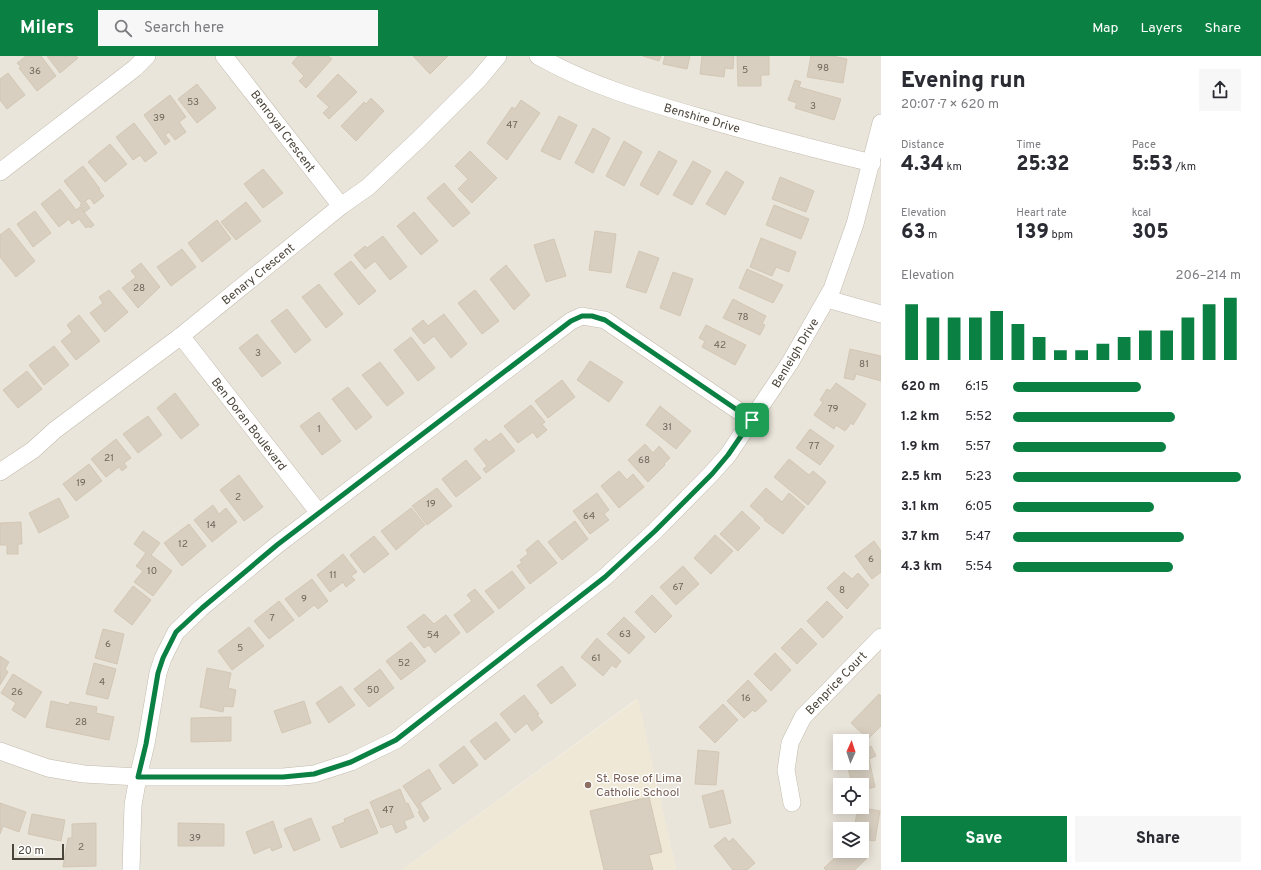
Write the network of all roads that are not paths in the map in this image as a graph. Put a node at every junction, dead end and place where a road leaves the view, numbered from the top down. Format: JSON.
{"nodes":[{"id":1,"x":148,"y":56,"type":"edge"},
{"id":2,"x":224,"y":56,"type":"edge"},
{"id":3,"x":498,"y":56,"type":"edge"},
{"id":4,"x":538,"y":56,"type":"edge"},
{"id":5,"x":881,"y":123,"type":"edge"},
{"id":6,"x":872,"y":163,"type":"junction"},
{"id":7,"x":0,"y":172,"type":"edge"},
{"id":8,"x":341,"y":206,"type":"junction"},
{"id":9,"x":827,"y":299,"type":"junction"},
{"id":10,"x":881,"y":314,"type":"edge"},
{"id":11,"x":180,"y":336,"type":"junction"},
{"id":12,"x":752,"y":420,"type":"junction"},
{"id":13,"x":0,"y":472,"type":"edge"},
{"id":14,"x":319,"y":513,"type":"junction"},
{"id":15,"x":881,"y":637,"type":"edge"},
{"id":16,"x":0,"y":751,"type":"edge"},
{"id":17,"x":138,"y":777,"type":"junction"},
{"id":18,"x":792,"y":803,"type":"dead end"},
{"id":19,"x":132,"y":870,"type":"edge"}],
"edges":[{"from":1,"to":7,"type":"street"},
{"from":2,"to":8,"type":"street","name":"Benroyal Crescent"},
{"from":3,"to":8,"type":"street","name":"Benary Crescent"},
{"from":4,"to":6,"type":"street","name":"Benshire Drive"},
{"from":5,"to":6,"type":"street","name":"Benleigh Drive"},
{"from":6,"to":9,"type":"street","name":"Benleigh Drive"},
{"from":8,"to":11,"type":"street","name":"Benary Crescent"},
{"from":9,"to":10,"type":"street"},
{"from":9,"to":12,"type":"street","name":"Benleigh Drive"},
{"from":11,"to":13,"type":"street","name":"Benary Crescent"},
{"from":11,"to":14,"type":"street","name":"Ben Doran Boulevard"},
{"from":12,"to":14,"type":"street"},
{"from":12,"to":17,"type":"street","name":"Benleigh Drive"},
{"from":14,"to":17,"type":"street"},
{"from":15,"to":18,"type":"street","name":"Benprice Court"},
{"from":16,"to":17,"type":"street","name":"Benleigh Drive"},
{"from":17,"to":19,"type":"street"}]}
